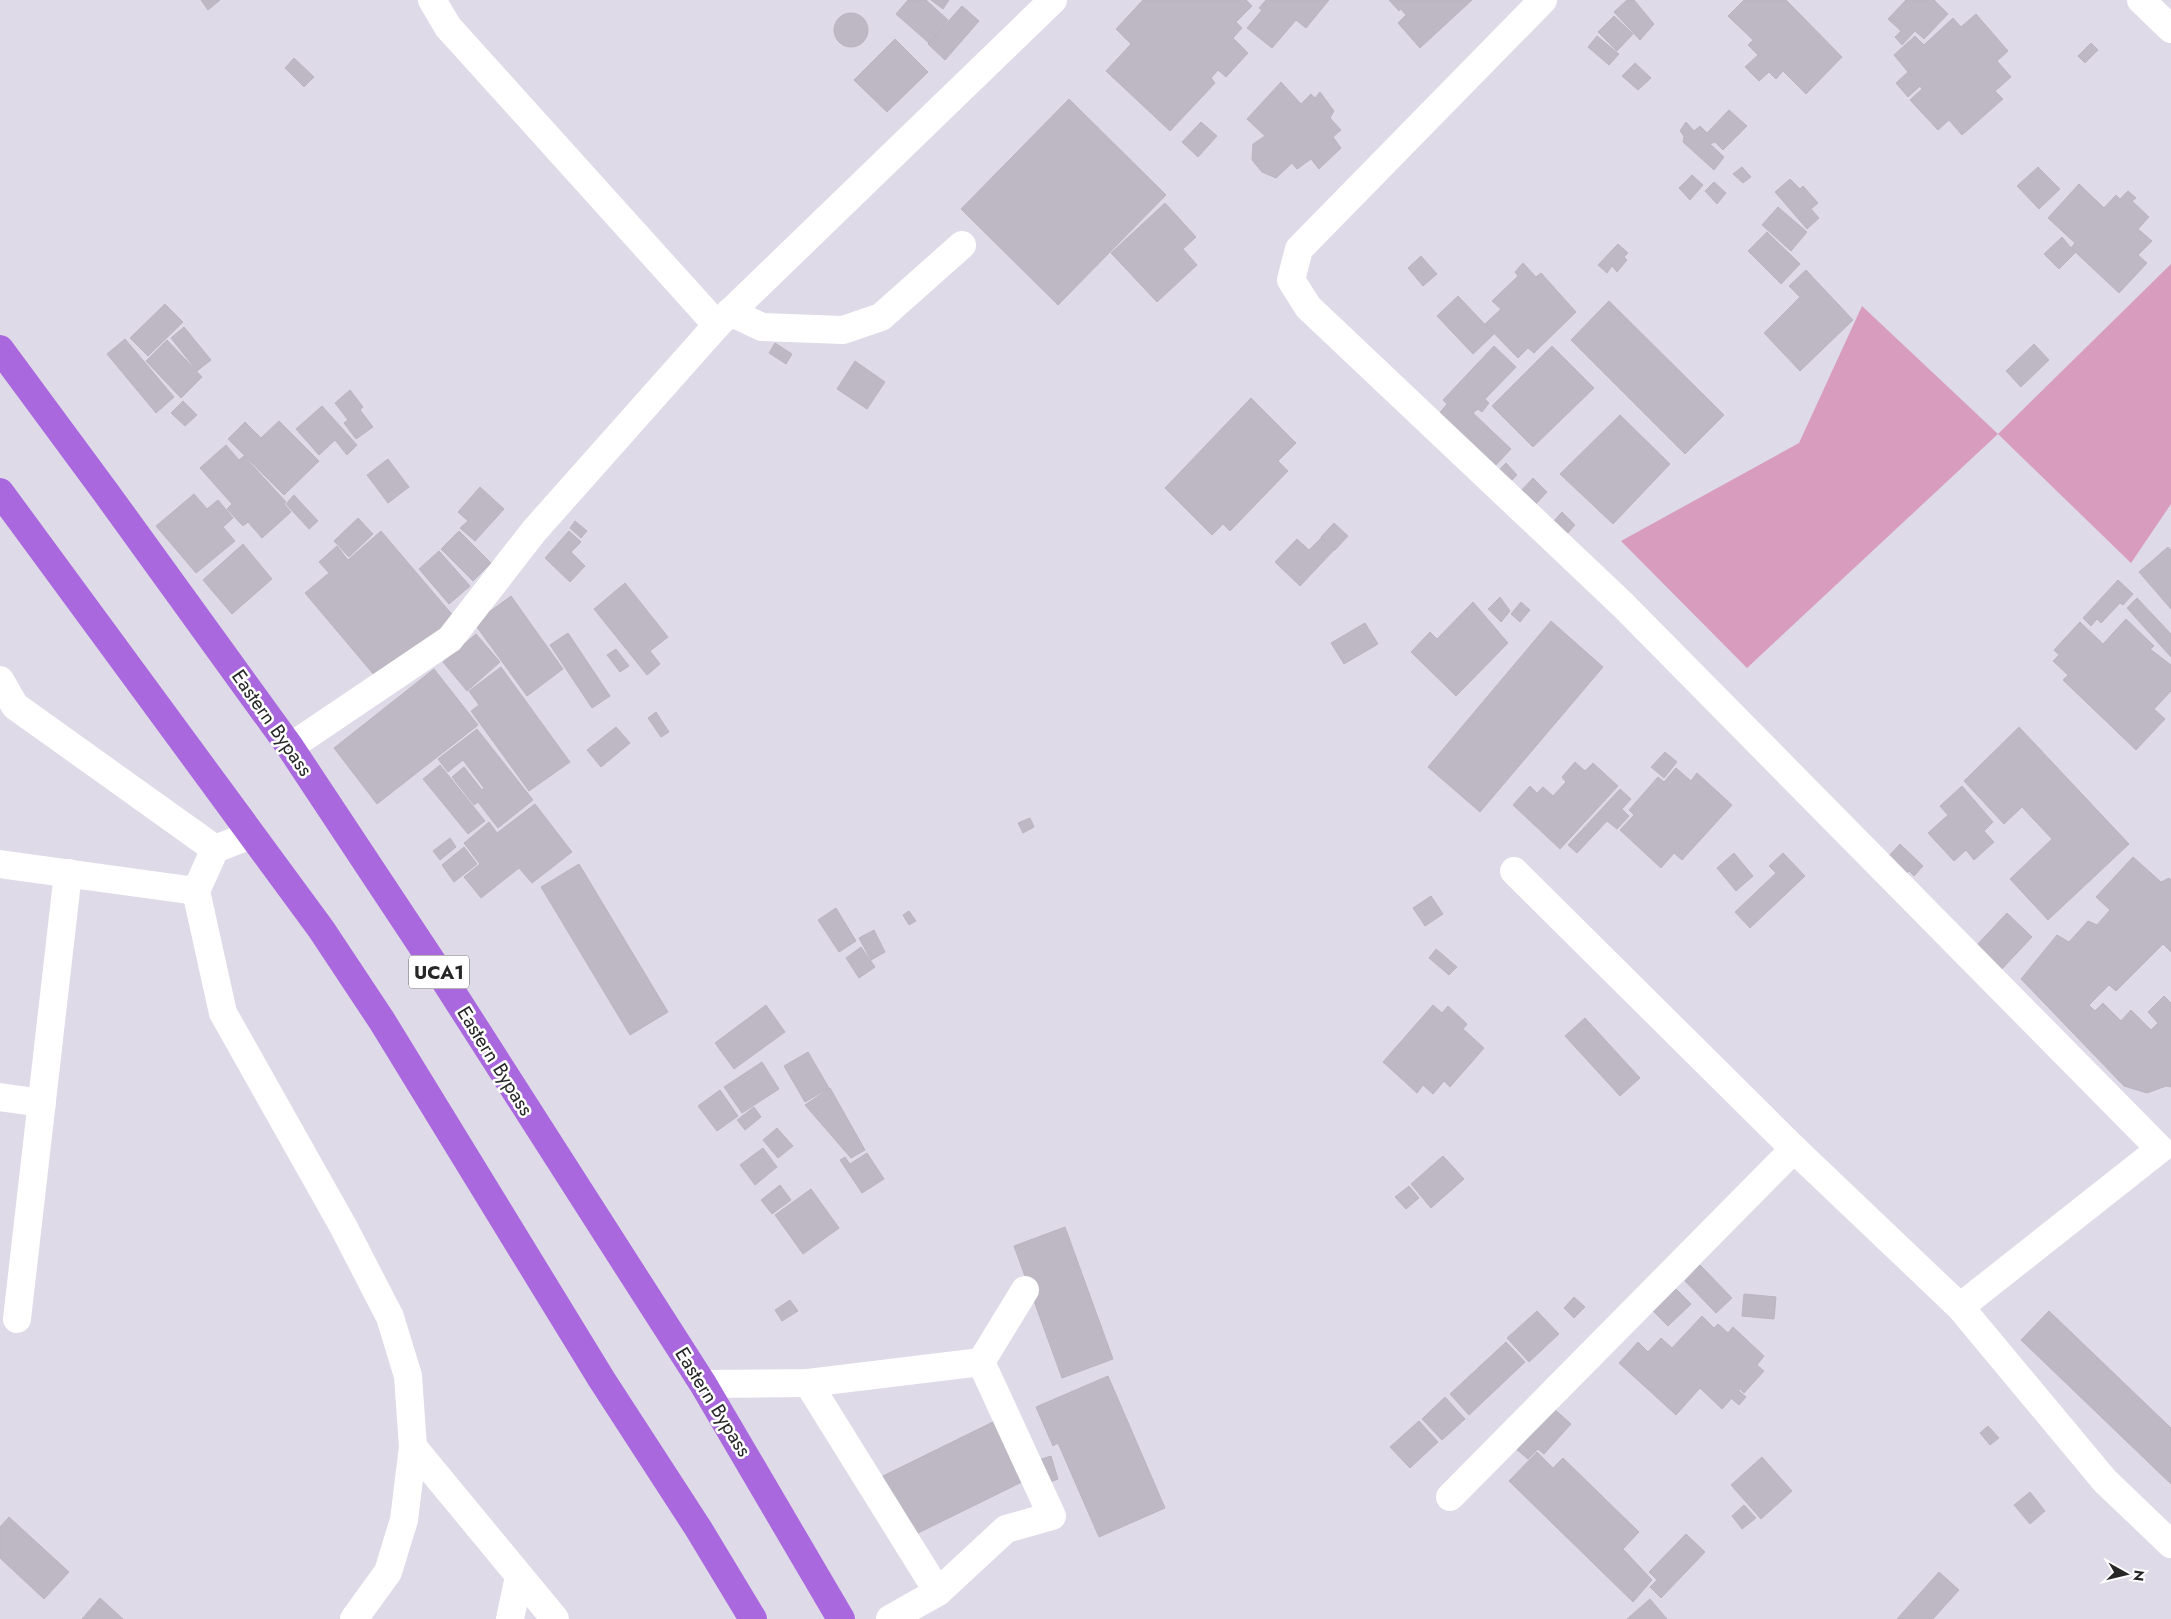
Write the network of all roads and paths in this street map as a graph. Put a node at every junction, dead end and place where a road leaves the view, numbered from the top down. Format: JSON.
{"nodes":[{"id":1,"x":432,"y":0,"type":"edge"},
{"id":2,"x":1053,"y":0,"type":"edge"},
{"id":3,"x":1543,"y":0,"type":"edge"},
{"id":4,"x":2142,"y":0,"type":"edge"},
{"id":5,"x":2171,"y":30,"type":"edge"},
{"id":6,"x":962,"y":245,"type":"dead end"},
{"id":7,"x":724,"y":318,"type":"junction"},
{"id":8,"x":0,"y":349,"type":"edge"},
{"id":9,"x":0,"y":492,"type":"edge"},
{"id":10,"x":0,"y":680,"type":"edge"},
{"id":11,"x":290,"y":746,"type":"junction"},
{"id":12,"x":251,"y":835,"type":"junction"},
{"id":13,"x":215,"y":849,"type":"junction"},
{"id":14,"x":0,"y":864,"type":"edge"},
{"id":15,"x":1514,"y":871,"type":"dead end"},
{"id":16,"x":68,"y":873,"type":"junction"},
{"id":17,"x":196,"y":891,"type":"junction"},
{"id":18,"x":0,"y":1097,"type":"edge"},
{"id":19,"x":42,"y":1103,"type":"junction"},
{"id":20,"x":2165,"y":1142,"type":"edge"},
{"id":21,"x":1794,"y":1149,"type":"junction"},
{"id":22,"x":1025,"y":1290,"type":"dead end"},
{"id":23,"x":1960,"y":1307,"type":"junction"},
{"id":24,"x":17,"y":1319,"type":"dead end"},
{"id":25,"x":981,"y":1362,"type":"junction"},
{"id":26,"x":808,"y":1383,"type":"junction"},
{"id":27,"x":703,"y":1384,"type":"junction"},
{"id":28,"x":413,"y":1446,"type":"junction"},
{"id":29,"x":1450,"y":1497,"type":"dead end"},
{"id":30,"x":2171,"y":1544,"type":"edge"},
{"id":31,"x":519,"y":1576,"type":"junction"},
{"id":32,"x":938,"y":1592,"type":"junction"},
{"id":33,"x":354,"y":1619,"type":"edge"},
{"id":34,"x":510,"y":1619,"type":"edge"},
{"id":35,"x":555,"y":1619,"type":"edge"},
{"id":36,"x":753,"y":1619,"type":"edge"},
{"id":37,"x":841,"y":1619,"type":"edge"},
{"id":38,"x":890,"y":1619,"type":"edge"}],
"edges":[{"from":1,"to":7,"type":"street"},
{"from":2,"to":7,"type":"street"},
{"from":3,"to":20,"type":"street"},
{"from":4,"to":5,"type":"street"},
{"from":6,"to":7,"type":"street"},
{"from":7,"to":11,"type":"street"},
{"from":8,"to":11,"type":"main road","name":"Eastern Bypass","number":"UCA1"},
{"from":9,"to":12,"type":"main road"},
{"from":10,"to":13,"type":"street"},
{"from":11,"to":27,"type":"main road","name":"Eastern Bypass","number":"UCA1"},
{"from":12,"to":13,"type":"street"},
{"from":12,"to":36,"type":"main road"},
{"from":13,"to":17,"type":"street"},
{"from":14,"to":16,"type":"street"},
{"from":15,"to":21,"type":"street"},
{"from":16,"to":17,"type":"street"},
{"from":16,"to":19,"type":"street"},
{"from":17,"to":28,"type":"street"},
{"from":18,"to":19,"type":"street"},
{"from":19,"to":24,"type":"street"},
{"from":20,"to":23,"type":"street"},
{"from":21,"to":23,"type":"street"},
{"from":21,"to":29,"type":"street"},
{"from":22,"to":25,"type":"street"},
{"from":23,"to":30,"type":"street"},
{"from":25,"to":26,"type":"street"},
{"from":25,"to":32,"type":"street"},
{"from":26,"to":27,"type":"street"},
{"from":26,"to":32,"type":"street"},
{"from":27,"to":37,"type":"main road","name":"Eastern Bypass","number":"UCA1"},
{"from":28,"to":31,"type":"street"},
{"from":28,"to":33,"type":"street"},
{"from":31,"to":34,"type":"street"},
{"from":31,"to":35,"type":"street"},
{"from":32,"to":38,"type":"street"}]}
